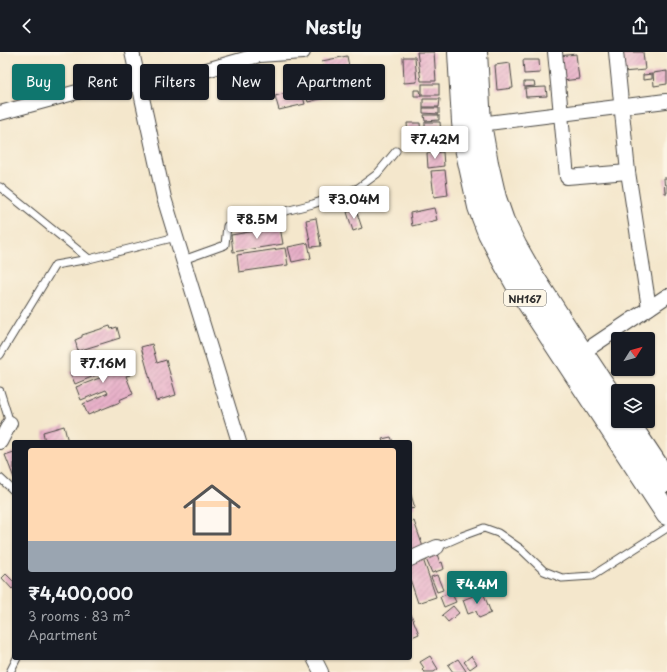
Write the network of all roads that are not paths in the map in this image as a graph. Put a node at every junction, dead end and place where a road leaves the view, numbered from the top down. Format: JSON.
{"nodes":[{"id":1,"x":132,"y":52,"type":"edge"},
{"id":2,"x":303,"y":52,"type":"edge"},
{"id":3,"x":459,"y":52,"type":"edge"},
{"id":4,"x":476,"y":52,"type":"edge"},
{"id":5,"x":555,"y":52,"type":"edge"},
{"id":6,"x":616,"y":52,"type":"edge"},
{"id":7,"x":209,"y":69,"type":"edge"},
{"id":8,"x":140,"y":89,"type":"joint"},
{"id":9,"x":142,"y":100,"type":"edge"},
{"id":10,"x":666,"y":101,"type":"dead end"},
{"id":11,"x":622,"y":106,"type":"junction"},
{"id":12,"x":0,"y":113,"type":"edge"},
{"id":13,"x":561,"y":114,"type":"junction"},
{"id":14,"x":480,"y":124,"type":"junction"},
{"id":15,"x":396,"y":151,"type":"dead end"},
{"id":16,"x":628,"y":172,"type":"junction"},
{"id":17,"x":0,"y":187,"type":"edge"},
{"id":18,"x":176,"y":237,"type":"junction"},
{"id":19,"x":89,"y":259,"type":"junction"},
{"id":20,"x":183,"y":260,"type":"junction"},
{"id":21,"x":667,"y":296,"type":"edge"},
{"id":22,"x":649,"y":308,"type":"junction"},
{"id":23,"x":582,"y":353,"type":"junction"},
{"id":24,"x":0,"y":355,"type":"edge"},
{"id":25,"x":0,"y":392,"type":"edge"},
{"id":26,"x":611,"y":397,"type":"edge"},
{"id":27,"x":10,"y":423,"type":"joint"},
{"id":28,"x":632,"y":428,"type":"edge"},
{"id":29,"x":238,"y":440,"type":"edge"},
{"id":30,"x":0,"y":442,"type":"edge"},
{"id":31,"x":0,"y":478,"type":"edge"},
{"id":32,"x":667,"y":480,"type":"edge"},
{"id":33,"x":12,"y":489,"type":"edge"},
{"id":34,"x":667,"y":514,"type":"edge"},
{"id":35,"x":667,"y":528,"type":"edge"},
{"id":36,"x":437,"y":547,"type":"joint"},
{"id":37,"x":412,"y":557,"type":"edge"},
{"id":38,"x":16,"y":660,"type":"edge"},
{"id":39,"x":315,"y":660,"type":"edge"},
{"id":40,"x":10,"y":672,"type":"edge"},
{"id":41,"x":321,"y":672,"type":"edge"}],
"edges":[{"from":1,"to":8,"type":"street"},
{"from":2,"to":7,"type":"street"},
{"from":3,"to":34,"type":"highway","number":"NH167"},
{"from":4,"to":14,"type":"highway","number":"NH167"},
{"from":5,"to":13,"type":"street"},
{"from":6,"to":11,"type":"street"},
{"from":8,"to":12,"type":"street"},
{"from":9,"to":18,"type":"street"},
{"from":10,"to":11,"type":"street"},
{"from":11,"to":13,"type":"street"},
{"from":11,"to":16,"type":"street"},
{"from":13,"to":14,"type":"street"},
{"from":13,"to":16,"type":"street"},
{"from":14,"to":23,"type":"highway","number":"NH167"},
{"from":15,"to":20,"type":"lane"},
{"from":16,"to":22,"type":"street"},
{"from":17,"to":19,"type":"lane"},
{"from":18,"to":19,"type":"lane"},
{"from":18,"to":20,"type":"street"},
{"from":19,"to":24,"type":"lane"},
{"from":20,"to":29,"type":"street"},
{"from":21,"to":22,"type":"street"},
{"from":22,"to":23,"type":"street"},
{"from":23,"to":26,"type":"highway","number":"NH167"},
{"from":25,"to":27,"type":"lane"},
{"from":27,"to":30,"type":"street"},
{"from":28,"to":32,"type":"highway"},
{"from":31,"to":33,"type":"lane"},
{"from":35,"to":36,"type":"lane"},
{"from":36,"to":37,"type":"street"},
{"from":38,"to":40,"type":"lane"},
{"from":39,"to":41,"type":"street"}]}
